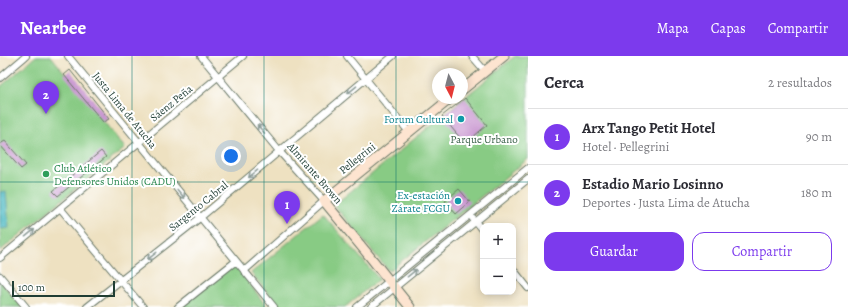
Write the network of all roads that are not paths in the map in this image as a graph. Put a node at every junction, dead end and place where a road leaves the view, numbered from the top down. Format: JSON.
{"nodes":[{"id":1,"x":26,"y":56,"type":"edge"},
{"id":2,"x":68,"y":56,"type":"edge"},
{"id":3,"x":200,"y":56,"type":"edge"},
{"id":4,"x":243,"y":56,"type":"edge"},
{"id":5,"x":347,"y":56,"type":"edge"},
{"id":6,"x":393,"y":56,"type":"edge"},
{"id":7,"x":472,"y":56,"type":"edge"},
{"id":8,"x":504,"y":56,"type":"edge"},
{"id":9,"x":485,"y":71,"type":"junction"},
{"id":10,"x":0,"y":78,"type":"edge"},
{"id":11,"x":218,"y":78,"type":"junction"},
{"id":12,"x":365,"y":78,"type":"junction"},
{"id":13,"x":468,"y":85,"type":"edge"},
{"id":14,"x":444,"y":104,"type":"edge"},
{"id":15,"x":410,"y":132,"type":"junction"},
{"id":16,"x":139,"y":143,"type":"junction"},
{"id":17,"x":279,"y":151,"type":"junction"},
{"id":18,"x":528,"y":168,"type":"edge"},
{"id":19,"x":528,"y":179,"type":"edge"},
{"id":20,"x":324,"y":201,"type":"junction"},
{"id":21,"x":60,"y":208,"type":"junction"},
{"id":22,"x":470,"y":215,"type":"junction"},
{"id":23,"x":201,"y":217,"type":"junction"},
{"id":24,"x":475,"y":222,"type":"junction"},
{"id":25,"x":480,"y":228,"type":"edge"},
{"id":26,"x":0,"y":258,"type":"edge"},
{"id":27,"x":236,"y":261,"type":"junction"},
{"id":28,"x":244,"y":271,"type":"junction"},
{"id":29,"x":516,"y":273,"type":"edge"},
{"id":30,"x":0,"y":276,"type":"edge"},
{"id":31,"x":121,"y":281,"type":"junction"},
{"id":32,"x":392,"y":284,"type":"junction"},
{"id":33,"x":528,"y":288,"type":"edge"},
{"id":34,"x":273,"y":306,"type":"edge"},
{"id":35,"x":26,"y":307,"type":"edge"},
{"id":36,"x":87,"y":307,"type":"edge"},
{"id":37,"x":143,"y":307,"type":"edge"},
{"id":38,"x":178,"y":307,"type":"edge"},
{"id":39,"x":357,"y":307,"type":"edge"},
{"id":40,"x":371,"y":307,"type":"edge"},
{"id":41,"x":410,"y":307,"type":"edge"}],
"edges":[{"from":1,"to":10,"type":"street"},
{"from":2,"to":16,"type":"street","name":"Justa Lima de Atucha"},
{"from":3,"to":11,"type":"street","name":"Almirante Brown"},
{"from":4,"to":11,"type":"street","name":"Sáenz Peña"},
{"from":5,"to":12,"type":"street"},
{"from":6,"to":12,"type":"street","name":"Sargento Cabral"},
{"from":7,"to":9,"type":"street"},
{"from":8,"to":9,"type":"street"},
{"from":9,"to":13,"type":"street"},
{"from":11,"to":16,"type":"street","name":"Sáenz Peña"},
{"from":17,"to":11,"type":"street","name":"Almirante Brown","one_way":true},
{"from":12,"to":15,"type":"street"},
{"from":12,"to":17,"type":"street","name":"Sargento Cabral","one_way":true},
{"from":14,"to":15,"type":"street","name":"Pellegrini"},
{"from":15,"to":20,"type":"street","name":"Pellegrini"},
{"from":16,"to":21,"type":"street","name":"Sáenz Peña"},
{"from":16,"to":23,"type":"street","name":"Justa Lima de Atucha","one_way":true},
{"from":17,"to":20,"type":"street","name":"Almirante Brown"},
{"from":17,"to":23,"type":"street","name":"Sargento Cabral","one_way":true},
{"from":18,"to":22,"type":"street"},
{"from":19,"to":24,"type":"street"},
{"from":20,"to":28,"type":"street","name":"Pellegrini"},
{"from":20,"to":32,"type":"street","name":"Almirante Brown"},
{"from":26,"to":21,"type":"street","name":"Sáenz Peña","one_way":true},
{"from":21,"to":31,"type":"street"},
{"from":22,"to":24,"type":"street"},
{"from":22,"to":32,"type":"street"},
{"from":23,"to":27,"type":"street","name":"Justa Lima de Atucha"},
{"from":23,"to":31,"type":"street","name":"Sargento Cabral","one_way":true},
{"from":24,"to":25,"type":"street"},
{"from":32,"to":24,"type":"street","one_way":true},
{"from":27,"to":28,"type":"street","name":"Justa Lima de Atucha"},
{"from":27,"to":38,"type":"street"},
{"from":28,"to":34,"type":"street","name":"Justa Lima de Atucha"},
{"from":29,"to":33,"type":"street"},
{"from":30,"to":35,"type":"street"},
{"from":31,"to":36,"type":"street","name":"Sargento Cabral"},
{"from":31,"to":37,"type":"street"},
{"from":32,"to":39,"type":"street"},
{"from":32,"to":40,"type":"street"},
{"from":32,"to":41,"type":"street","name":"Almirante Brown"}]}
